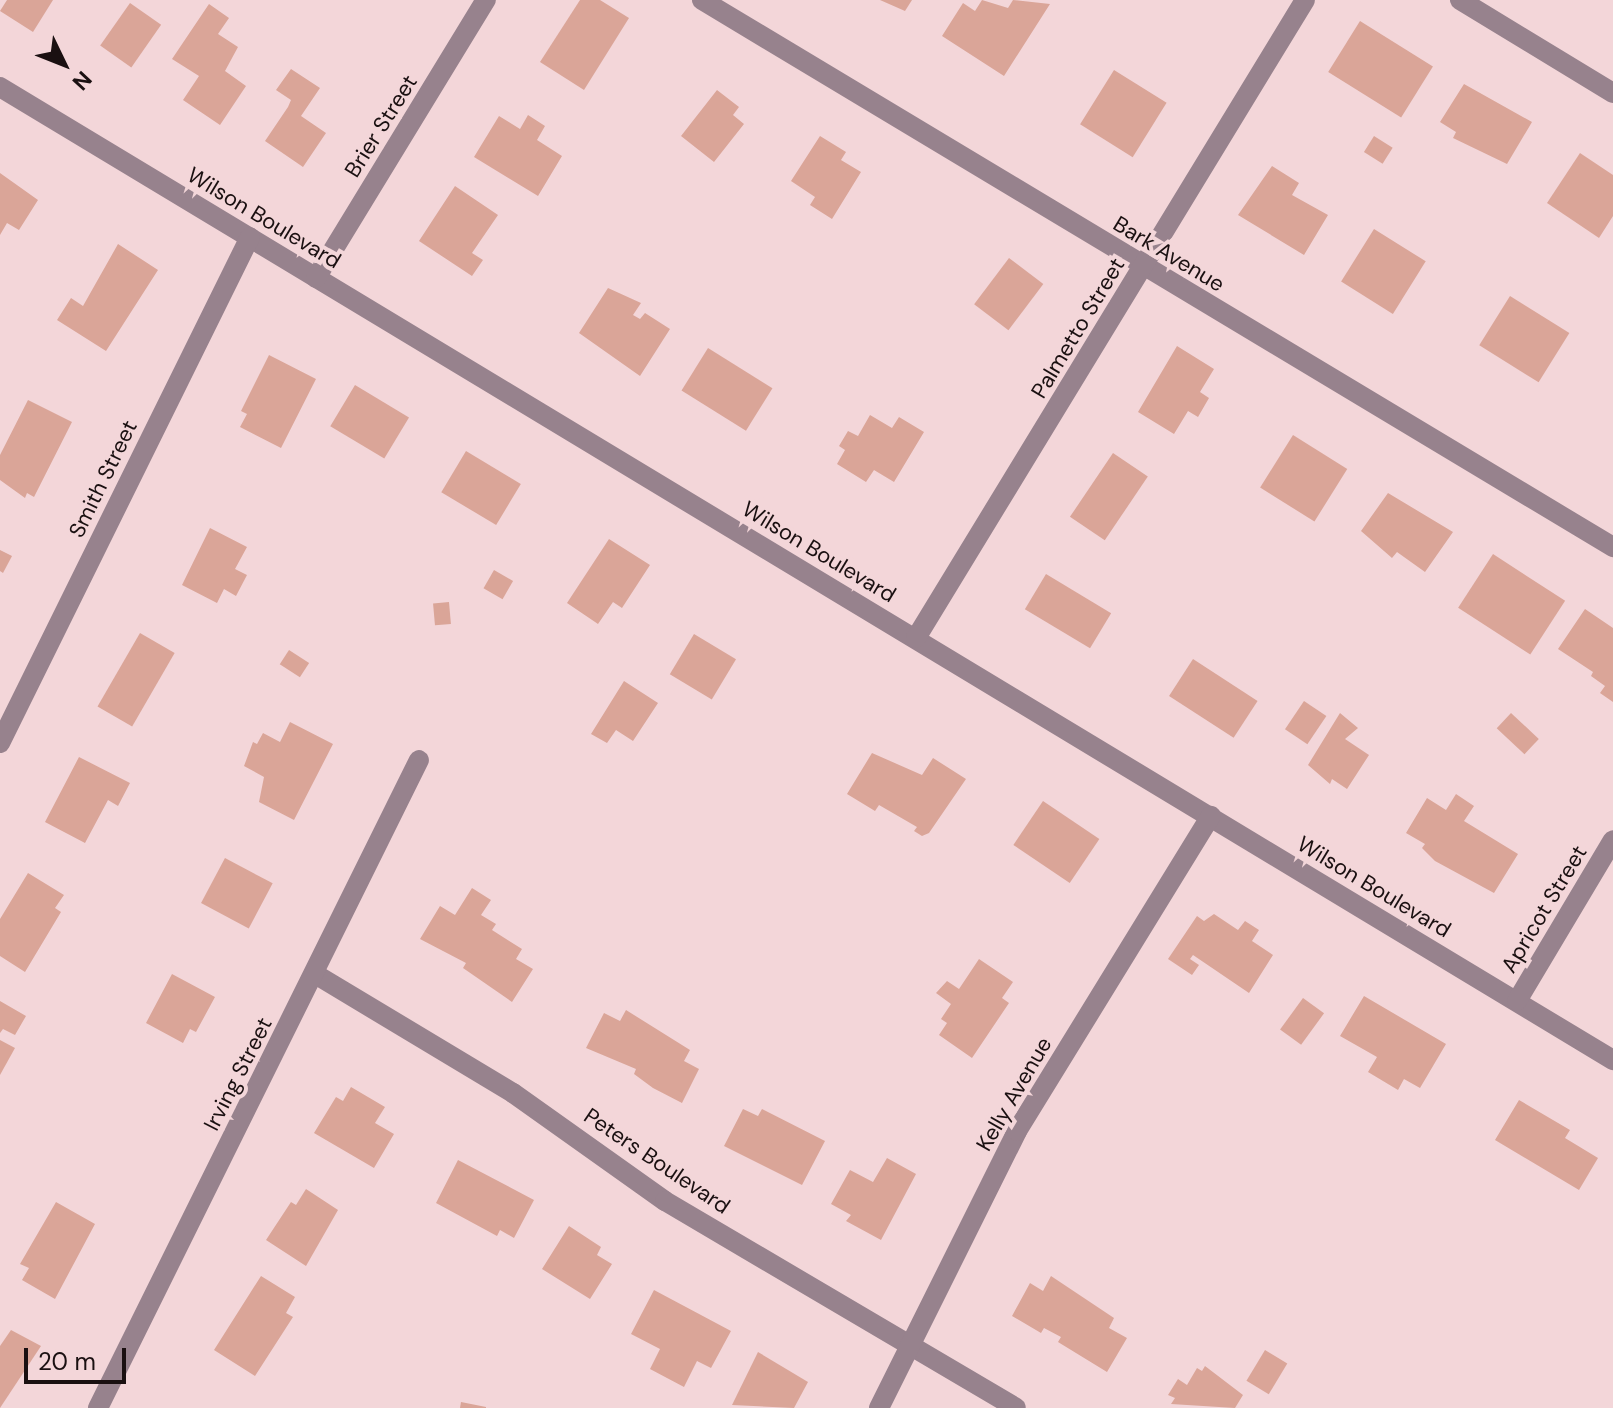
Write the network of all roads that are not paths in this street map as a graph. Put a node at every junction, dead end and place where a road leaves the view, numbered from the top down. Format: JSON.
{"nodes":[{"id":1,"x":486,"y":0,"type":"edge"},
{"id":2,"x":702,"y":0,"type":"edge"},
{"id":3,"x":1305,"y":0,"type":"edge"},
{"id":4,"x":1460,"y":0,"type":"edge"},
{"id":5,"x":0,"y":87,"type":"edge"},
{"id":6,"x":1613,"y":93,"type":"edge"},
{"id":7,"x":250,"y":237,"type":"junction"},
{"id":8,"x":1144,"y":267,"type":"junction"},
{"id":9,"x":316,"y":278,"type":"junction"},
{"id":10,"x":1613,"y":547,"type":"edge"},
{"id":11,"x":916,"y":638,"type":"junction"},
{"id":12,"x":0,"y":743,"type":"edge"},
{"id":13,"x":419,"y":760,"type":"dead end"},
{"id":14,"x":1211,"y":816,"type":"junction"},
{"id":15,"x":1613,"y":840,"type":"edge"},
{"id":16,"x":315,"y":974,"type":"junction"},
{"id":17,"x":1517,"y":1001,"type":"junction"},
{"id":18,"x":1613,"y":1060,"type":"edge"},
{"id":19,"x":909,"y":1345,"type":"junction"},
{"id":20,"x":98,"y":1408,"type":"edge"},
{"id":21,"x":879,"y":1408,"type":"edge"},
{"id":22,"x":1016,"y":1408,"type":"edge"}],
"edges":[{"from":1,"to":9,"type":"street","name":"Brier Street"},
{"from":2,"to":8,"type":"street","name":"Bark Avenue"},
{"from":3,"to":8,"type":"street","name":"Palmetto Street"},
{"from":4,"to":6,"type":"street"},
{"from":5,"to":7,"type":"street","name":"Wilson Boulevard"},
{"from":7,"to":9,"type":"street","name":"Wilson Boulevard"},
{"from":7,"to":12,"type":"street","name":"Smith Street"},
{"from":8,"to":10,"type":"street","name":"Bark Avenue"},
{"from":8,"to":11,"type":"street","name":"Palmetto Street"},
{"from":9,"to":11,"type":"street","name":"Wilson Boulevard"},
{"from":11,"to":14,"type":"street","name":"Wilson Boulevard"},
{"from":13,"to":16,"type":"street","name":"Irving Street"},
{"from":14,"to":17,"type":"street","name":"Wilson Boulevard"},
{"from":14,"to":19,"type":"street","name":"Kelly Avenue"},
{"from":15,"to":17,"type":"street","name":"Apricot Street"},
{"from":16,"to":19,"type":"street","name":"Peters Boulevard"},
{"from":16,"to":20,"type":"street","name":"Irving Street"},
{"from":17,"to":18,"type":"street","name":"Wilson Boulevard"},
{"from":19,"to":21,"type":"street","name":"Kelly Avenue"},
{"from":19,"to":22,"type":"street","name":"Peters Boulevard"}]}
